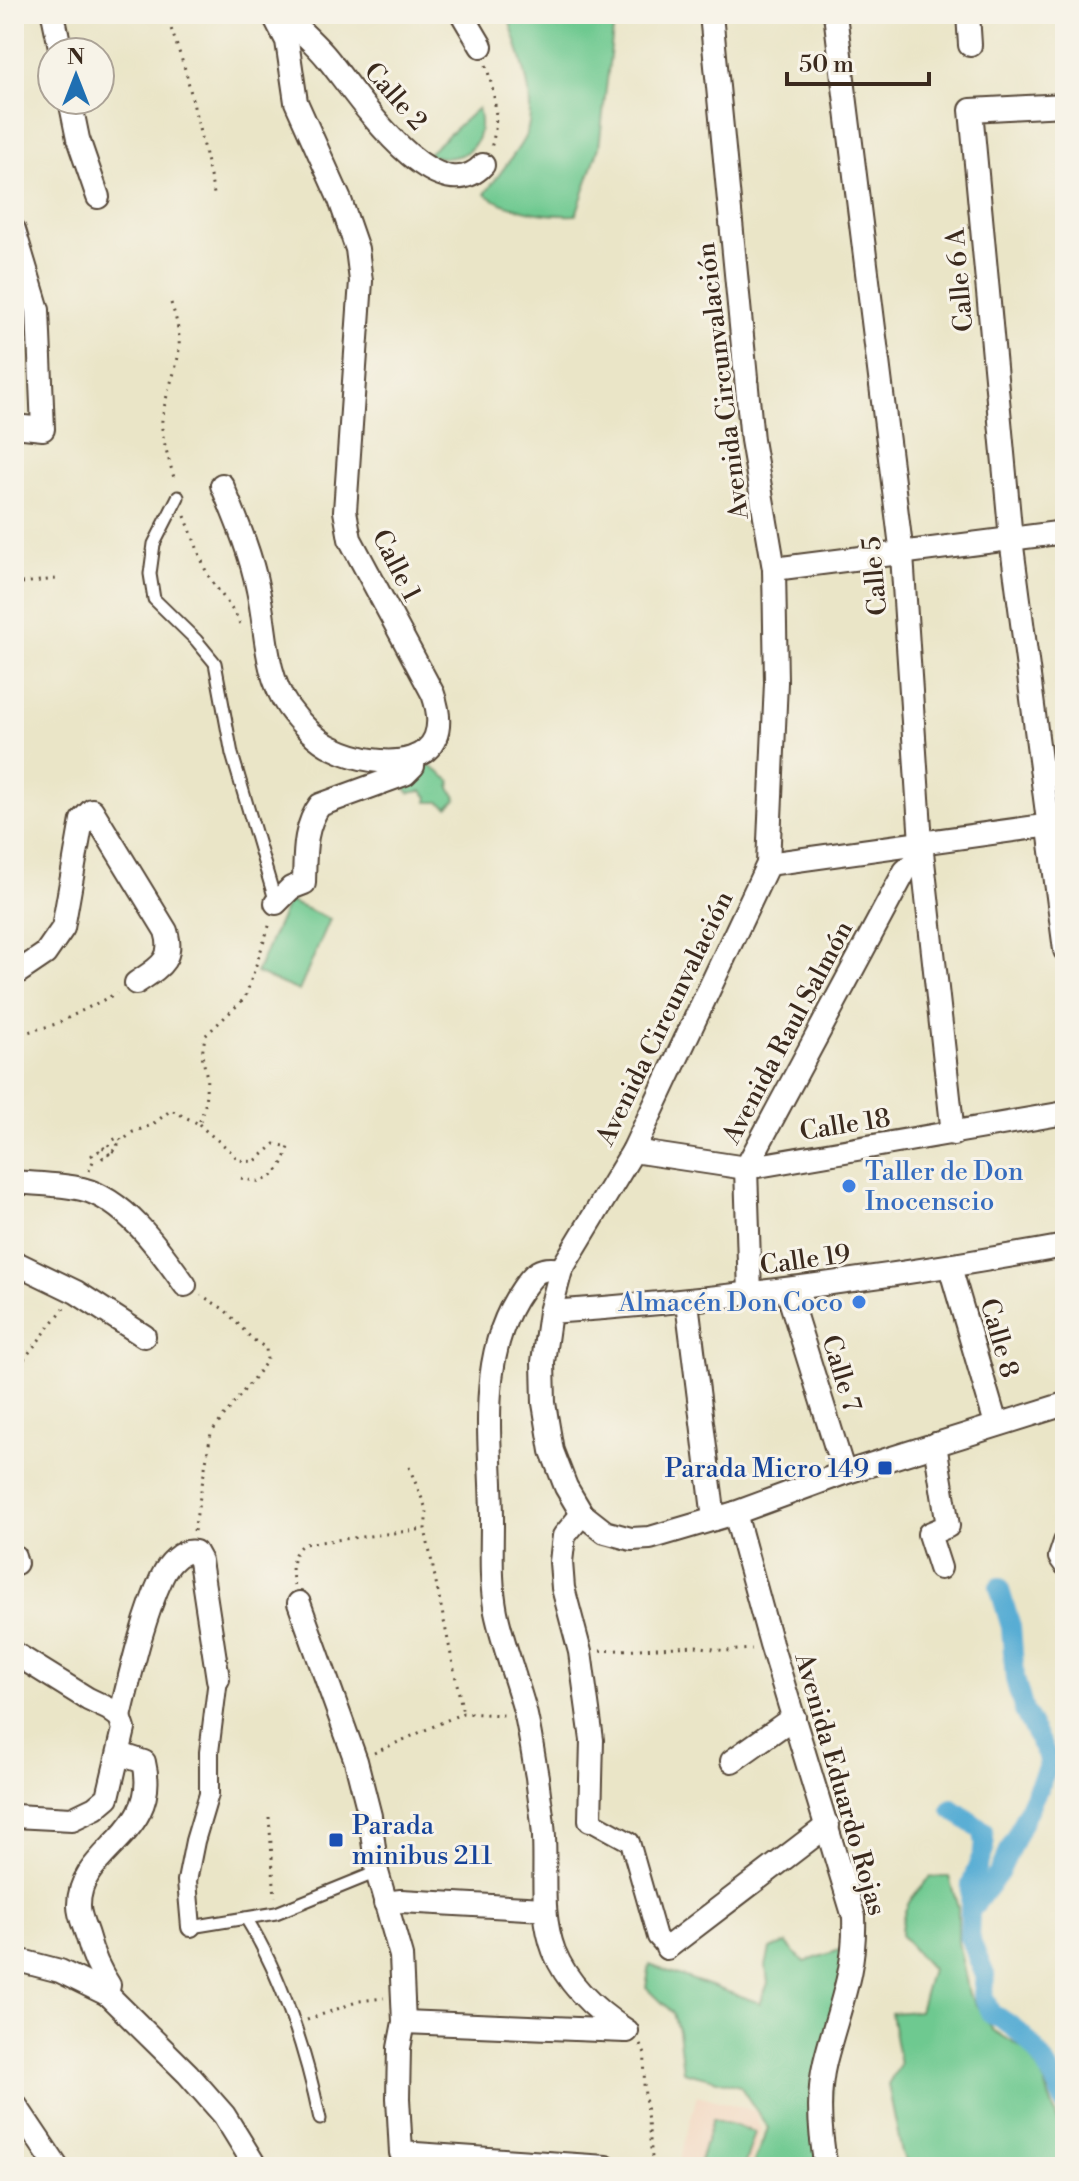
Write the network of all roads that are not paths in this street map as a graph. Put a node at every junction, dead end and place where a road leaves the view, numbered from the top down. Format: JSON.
{"nodes":[{"id":1,"x":53,"y":14,"type":"edge"},
{"id":2,"x":273,"y":14,"type":"edge"},
{"id":3,"x":283,"y":14,"type":"edge"},
{"id":4,"x":462,"y":14,"type":"edge"},
{"id":5,"x":711,"y":14,"type":"edge"},
{"id":6,"x":835,"y":14,"type":"edge"},
{"id":7,"x":968,"y":14,"type":"edge"},
{"id":8,"x":58,"y":36,"type":"edge"},
{"id":9,"x":970,"y":45,"type":"dead end"},
{"id":10,"x":481,"y":46,"type":"road end"},
{"id":11,"x":1065,"y":105,"type":"edge"},
{"id":12,"x":73,"y":116,"type":"edge"},
{"id":13,"x":483,"y":165,"type":"road end"},
{"id":14,"x":98,"y":197,"type":"dead end"},
{"id":15,"x":14,"y":230,"type":"edge"},
{"id":16,"x":14,"y":308,"type":"edge"},
{"id":17,"x":38,"y":310,"type":"junction"},
{"id":18,"x":14,"y":426,"type":"edge"},
{"id":19,"x":222,"y":485,"type":"dead end"},
{"id":20,"x":178,"y":497,"type":"road end"},
{"id":21,"x":1065,"y":532,"type":"edge"},
{"id":22,"x":1011,"y":539,"type":"junction"},
{"id":23,"x":902,"y":555,"type":"junction"},
{"id":24,"x":774,"y":569,"type":"junction"},
{"id":25,"x":413,"y":760,"type":"junction"},
{"id":26,"x":1056,"y":824,"type":"edge"},
{"id":27,"x":922,"y":852,"type":"junction"},
{"id":28,"x":768,"y":864,"type":"junction"},
{"id":29,"x":276,"y":903,"type":"joint"},
{"id":30,"x":1065,"y":950,"type":"edge"},
{"id":31,"x":14,"y":975,"type":"edge"},
{"id":32,"x":136,"y":983,"type":"road end"},
{"id":33,"x":1065,"y":1113,"type":"edge"},
{"id":34,"x":953,"y":1134,"type":"junction"},
{"id":35,"x":633,"y":1151,"type":"junction"},
{"id":36,"x":746,"y":1168,"type":"junction"},
{"id":37,"x":14,"y":1182,"type":"edge"},
{"id":38,"x":1065,"y":1246,"type":"edge"},
{"id":39,"x":14,"y":1262,"type":"edge"},
{"id":40,"x":950,"y":1267,"type":"junction"},
{"id":41,"x":561,"y":1270,"type":"junction"},
{"id":42,"x":185,"y":1285,"type":"road end"},
{"id":43,"x":787,"y":1290,"type":"junction"},
{"id":44,"x":750,"y":1294,"type":"junction"},
{"id":45,"x":687,"y":1302,"type":"junction"},
{"id":46,"x":550,"y":1312,"type":"junction"},
{"id":47,"x":144,"y":1336,"type":"dead end"},
{"id":48,"x":1065,"y":1404,"type":"edge"},
{"id":49,"x":996,"y":1424,"type":"junction"},
{"id":50,"x":935,"y":1444,"type":"junction"},
{"id":51,"x":844,"y":1473,"type":"junction"},
{"id":52,"x":582,"y":1514,"type":"junction"},
{"id":53,"x":725,"y":1516,"type":"junction"},
{"id":54,"x":1065,"y":1542,"type":"edge"},
{"id":55,"x":1065,"y":1564,"type":"edge"},
{"id":56,"x":940,"y":1568,"type":"dead end"},
{"id":57,"x":299,"y":1603,"type":"road end"},
{"id":58,"x":14,"y":1653,"type":"edge"},
{"id":59,"x":218,"y":1679,"type":"joint"},
{"id":60,"x":120,"y":1717,"type":"junction"},
{"id":61,"x":794,"y":1717,"type":"junction"},
{"id":62,"x":120,"y":1754,"type":"junction"},
{"id":63,"x":732,"y":1761,"type":"dead end"},
{"id":64,"x":14,"y":1816,"type":"edge"},
{"id":65,"x":590,"y":1820,"type":"joint"},
{"id":66,"x":828,"y":1825,"type":"junction"},
{"id":67,"x":377,"y":1872,"type":"junction"},
{"id":68,"x":385,"y":1903,"type":"junction"},
{"id":69,"x":544,"y":1909,"type":"junction"},
{"id":70,"x":246,"y":1918,"type":"junction"},
{"id":71,"x":191,"y":1927,"type":"joint"},
{"id":72,"x":667,"y":1948,"type":"joint"},
{"id":73,"x":14,"y":1959,"type":"edge"},
{"id":74,"x":107,"y":1994,"type":"junction"},
{"id":75,"x":404,"y":2022,"type":"junction"},
{"id":76,"x":14,"y":2103,"type":"edge"},
{"id":77,"x":320,"y":2119,"type":"dead end"},
{"id":78,"x":57,"y":2167,"type":"edge"},
{"id":79,"x":256,"y":2167,"type":"edge"},
{"id":80,"x":606,"y":2167,"type":"edge"},
{"id":81,"x":826,"y":2167,"type":"edge"}],
"edges":[{"from":1,"to":8,"type":"street"},
{"from":2,"to":25,"type":"street","name":"Calle 1"},
{"from":3,"to":13,"type":"street","name":"Calle 2"},
{"from":4,"to":10,"type":"street"},
{"from":5,"to":24,"type":"street","name":"Avenida Circunvalación"},
{"from":6,"to":23,"type":"street","name":"Calle 5"},
{"from":7,"to":9,"type":"street"},
{"from":11,"to":22,"type":"street","name":"Calle 6 A"},
{"from":12,"to":14,"type":"street"},
{"from":15,"to":17,"type":"street"},
{"from":16,"to":17,"type":"street"},
{"from":17,"to":18,"type":"street"},
{"from":19,"to":25,"type":"street"},
{"from":20,"to":29,"type":"lane"},
{"from":21,"to":22,"type":"street"},
{"from":22,"to":23,"type":"street"},
{"from":22,"to":26,"type":"street"},
{"from":23,"to":24,"type":"street"},
{"from":23,"to":27,"type":"street","name":"Calle 5"},
{"from":24,"to":28,"type":"street","name":"Avenida Circunvalación"},
{"from":25,"to":29,"type":"street","name":"Calle 1"},
{"from":26,"to":27,"type":"street"},
{"from":26,"to":30,"type":"street"},
{"from":27,"to":28,"type":"street"},
{"from":27,"to":34,"type":"street","name":"Calle 5"},
{"from":27,"to":36,"type":"street","name":"Avenida Raul Salmón"},
{"from":28,"to":35,"type":"street","name":"Avenida Circunvalación"},
{"from":31,"to":32,"type":"street"},
{"from":33,"to":34,"type":"street","name":"Calle 18"},
{"from":34,"to":36,"type":"street","name":"Calle 18"},
{"from":35,"to":36,"type":"street","name":"Calle 18"},
{"from":35,"to":41,"type":"street","name":"Avenida Circunvalación"},
{"from":36,"to":44,"type":"street","name":"Avenida Raul Salmón"},
{"from":37,"to":42,"type":"street"},
{"from":38,"to":40,"type":"street","name":"Calle 19"},
{"from":39,"to":47,"type":"street"},
{"from":40,"to":43,"type":"street","name":"Calle 19"},
{"from":40,"to":49,"type":"street","name":"Calle 8"},
{"from":41,"to":46,"type":"street","name":"Avenida Circunvalación"},
{"from":41,"to":69,"type":"street"},
{"from":43,"to":44,"type":"street","name":"Calle 19"},
{"from":43,"to":51,"type":"street","name":"Calle 7"},
{"from":44,"to":45,"type":"street","name":"Calle 19"},
{"from":45,"to":46,"type":"street","name":"Calle 19"},
{"from":45,"to":53,"type":"street","name":"Avenida Eduardo Rojas"},
{"from":46,"to":52,"type":"street","name":"Avenida Circunvalación"},
{"from":48,"to":49,"type":"street","name":"Avenida Circunvalación"},
{"from":49,"to":50,"type":"street","name":"Avenida Circunvalación"},
{"from":50,"to":51,"type":"street","name":"Avenida Circunvalación"},
{"from":50,"to":56,"type":"street"},
{"from":51,"to":53,"type":"street","name":"Avenida Circunvalación"},
{"from":52,"to":53,"type":"street","name":"Avenida Circunvalación"},
{"from":52,"to":65,"type":"street"},
{"from":53,"to":61,"type":"street","name":"Avenida Eduardo Rojas"},
{"from":54,"to":55,"type":"street"},
{"from":57,"to":67,"type":"street"},
{"from":58,"to":60,"type":"street"},
{"from":59,"to":60,"type":"street"},
{"from":59,"to":71,"type":"street"},
{"from":60,"to":62,"type":"street"},
{"from":61,"to":63,"type":"street"},
{"from":61,"to":66,"type":"street","name":"Avenida Eduardo Rojas"},
{"from":62,"to":64,"type":"street"},
{"from":62,"to":74,"type":"street"},
{"from":65,"to":72,"type":"street"},
{"from":66,"to":72,"type":"street"},
{"from":66,"to":81,"type":"street","name":"Avenida Eduardo Rojas"},
{"from":67,"to":68,"type":"street"},
{"from":67,"to":70,"type":"lane"},
{"from":68,"to":69,"type":"street"},
{"from":68,"to":75,"type":"street"},
{"from":69,"to":75,"type":"street"},
{"from":70,"to":71,"type":"lane"},
{"from":70,"to":77,"type":"lane"},
{"from":73,"to":74,"type":"street"},
{"from":74,"to":79,"type":"street"},
{"from":75,"to":80,"type":"street"},
{"from":76,"to":78,"type":"street"}]}
